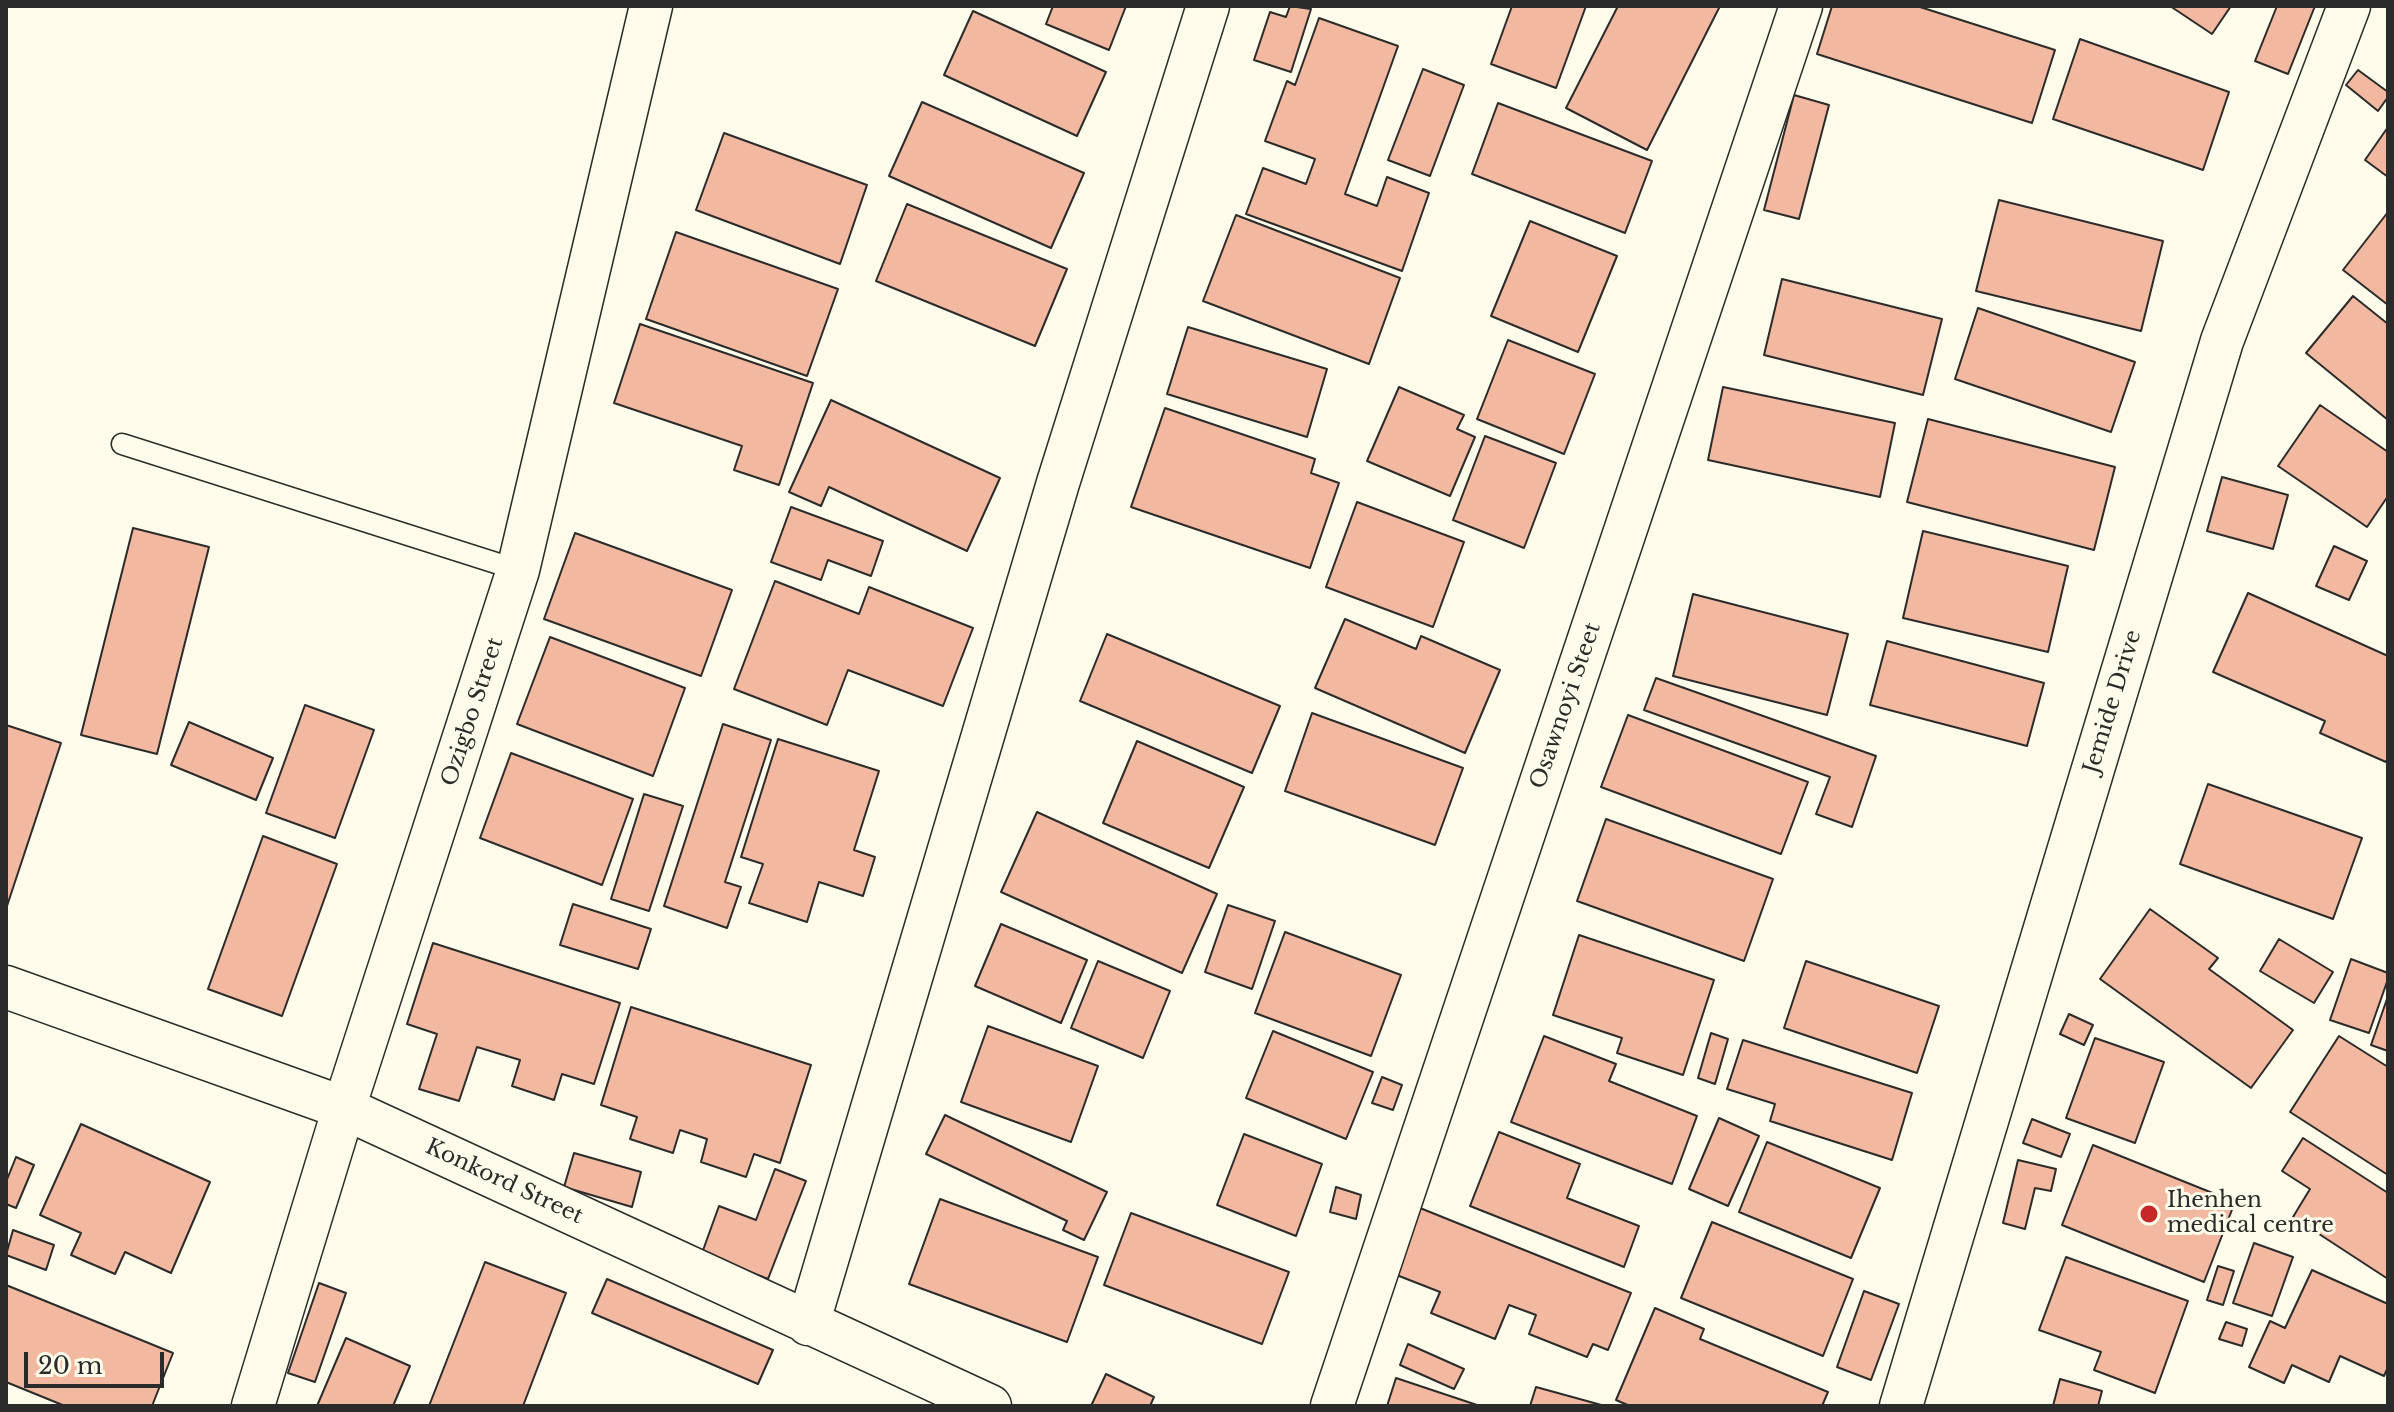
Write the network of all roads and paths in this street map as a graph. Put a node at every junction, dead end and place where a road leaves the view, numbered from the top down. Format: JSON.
{"nodes":[{"id":1,"x":651,"y":6,"type":"edge"},
{"id":2,"x":1208,"y":6,"type":"edge"},
{"id":3,"x":1801,"y":6,"type":"edge"},
{"id":4,"x":2349,"y":6,"type":"edge"},
{"id":5,"x":122,"y":444,"type":"dead end"},
{"id":6,"x":518,"y":570,"type":"junction"},
{"id":7,"x":6,"y":987,"type":"edge"},
{"id":8,"x":344,"y":1108,"type":"junction"},
{"id":9,"x":808,"y":1324,"type":"junction"},
{"id":10,"x":253,"y":1406,"type":"edge"},
{"id":11,"x":990,"y":1406,"type":"edge"},
{"id":12,"x":1332,"y":1406,"type":"edge"},
{"id":13,"x":1901,"y":1406,"type":"edge"}],
"edges":[{"from":1,"to":6,"type":"street","name":"Ozigbo Street"},
{"from":2,"to":9,"type":"street"},
{"from":3,"to":12,"type":"street","name":"Osawnoyi Steet"},
{"from":4,"to":13,"type":"street","name":"Jemide Drive"},
{"from":5,"to":6,"type":"lane"},
{"from":6,"to":8,"type":"street","name":"Ozigbo Street"},
{"from":7,"to":8,"type":"street","name":"Konkord Street"},
{"from":8,"to":9,"type":"street","name":"Konkord Street"},
{"from":8,"to":10,"type":"street","name":"Ozigbo Street"},
{"from":9,"to":11,"type":"street","name":"Konkord Street"}]}
